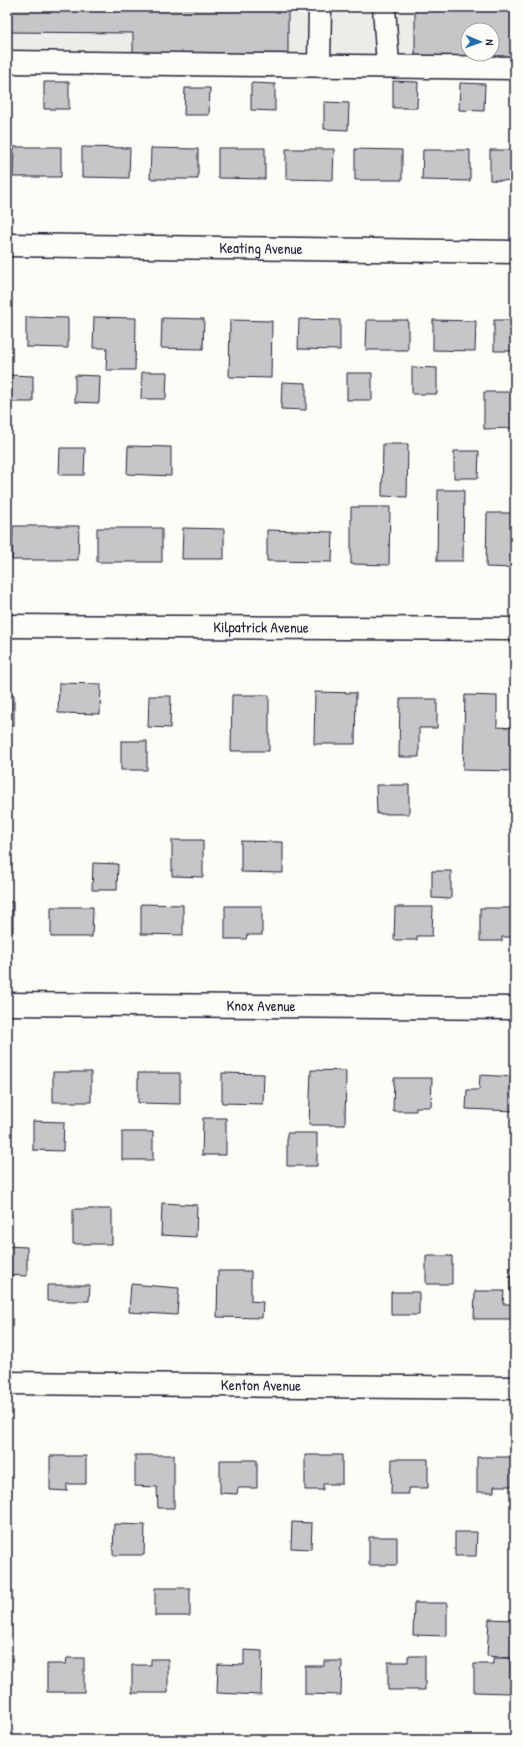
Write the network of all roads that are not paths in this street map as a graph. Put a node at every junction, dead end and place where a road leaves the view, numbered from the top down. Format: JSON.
{"nodes":[{"id":1,"x":320,"y":7,"type":"edge"},
{"id":2,"x":384,"y":7,"type":"edge"},
{"id":3,"x":7,"y":62,"type":"edge"},
{"id":4,"x":319,"y":65,"type":"junction"},
{"id":5,"x":388,"y":66,"type":"junction"},
{"id":6,"x":515,"y":68,"type":"edge"},
{"id":7,"x":7,"y":245,"type":"edge"},
{"id":8,"x":515,"y":252,"type":"edge"},
{"id":9,"x":7,"y":626,"type":"edge"},
{"id":10,"x":515,"y":629,"type":"edge"},
{"id":11,"x":7,"y":1004,"type":"edge"},
{"id":12,"x":515,"y":1008,"type":"edge"},
{"id":13,"x":7,"y":1383,"type":"edge"},
{"id":14,"x":515,"y":1388,"type":"edge"}],
"edges":[{"from":1,"to":4,"type":"street"},
{"from":2,"to":5,"type":"street"},
{"from":3,"to":4,"type":"street"},
{"from":4,"to":5,"type":"street"},
{"from":5,"to":6,"type":"street"},
{"from":7,"to":8,"type":"street","name":"Keating Avenue"},
{"from":9,"to":10,"type":"street","name":"Kilpatrick Avenue"},
{"from":11,"to":12,"type":"street","name":"Knox Avenue"},
{"from":13,"to":14,"type":"street","name":"Kenton Avenue"}]}
